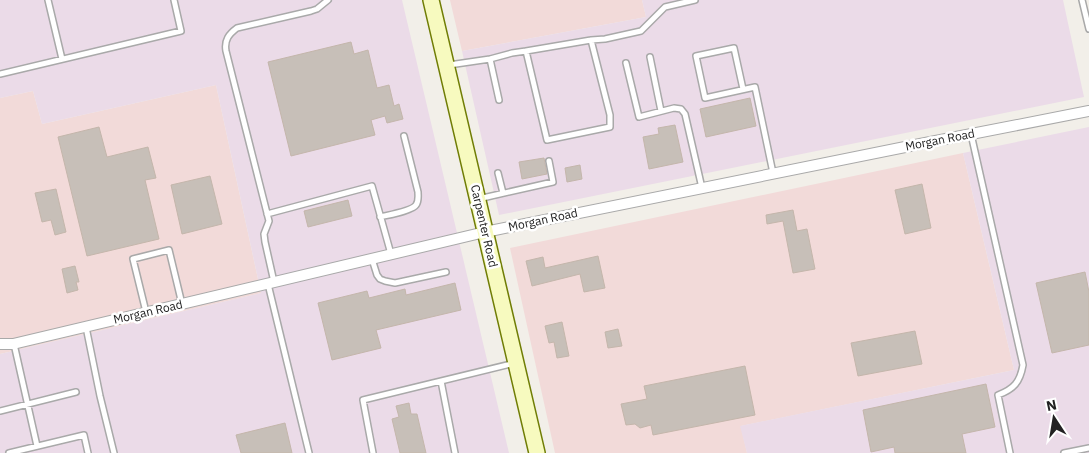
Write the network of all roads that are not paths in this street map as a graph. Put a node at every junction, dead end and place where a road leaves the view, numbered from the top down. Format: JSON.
{"nodes":[{"id":1,"x":48,"y":0,"type":"edge"},
{"id":2,"x":174,"y":0,"type":"edge"},
{"id":3,"x":328,"y":0,"type":"edge"},
{"id":4,"x":430,"y":0,"type":"edge"},
{"id":5,"x":664,"y":0,"type":"edge"},
{"id":6,"x":691,"y":0,"type":"edge"},
{"id":7,"x":1082,"y":0,"type":"edge"},
{"id":8,"x":665,"y":7,"type":"junction"},
{"id":9,"x":1089,"y":30,"type":"edge"},
{"id":10,"x":591,"y":40,"type":"junction"},
{"id":11,"x":526,"y":52,"type":"junction"},
{"id":12,"x":650,"y":58,"type":"dead end"},
{"id":13,"x":62,"y":59,"type":"junction"},
{"id":14,"x":490,"y":60,"type":"junction"},
{"id":15,"x":626,"y":63,"type":"dead end"},
{"id":16,"x":446,"y":66,"type":"junction"},
{"id":17,"x":0,"y":74,"type":"edge"},
{"id":18,"x":743,"y":89,"type":"junction"},
{"id":19,"x":499,"y":100,"type":"dead end"},
{"id":20,"x":662,"y":111,"type":"junction"},
{"id":21,"x":1089,"y":111,"type":"edge"},
{"id":22,"x":972,"y":134,"type":"junction"},
{"id":23,"x":404,"y":136,"type":"dead end"},
{"id":24,"x":549,"y":161,"type":"dead end"},
{"id":25,"x":498,"y":173,"type":"dead end"},
{"id":26,"x":774,"y":174,"type":"junction"},
{"id":27,"x":702,"y":188,"type":"junction"},
{"id":28,"x":503,"y":193,"type":"junction"},
{"id":29,"x":478,"y":199,"type":"junction"},
{"id":30,"x":267,"y":214,"type":"junction"},
{"id":31,"x":380,"y":217,"type":"junction"},
{"id":32,"x":486,"y":232,"type":"junction"},
{"id":33,"x":391,"y":255,"type":"junction"},
{"id":34,"x":372,"y":259,"type":"junction"},
{"id":35,"x":446,"y":272,"type":"dead end"},
{"id":36,"x":271,"y":283,"type":"junction"},
{"id":37,"x":182,"y":304,"type":"junction"},
{"id":38,"x":146,"y":312,"type":"junction"},
{"id":39,"x":86,"y":326,"type":"junction"},
{"id":40,"x":0,"y":344,"type":"edge"},
{"id":41,"x":14,"y":344,"type":"junction"},
{"id":42,"x":516,"y":362,"type":"junction"},
{"id":43,"x":441,"y":381,"type":"junction"},
{"id":44,"x":76,"y":392,"type":"dead end"},
{"id":45,"x":28,"y":404,"type":"junction"},
{"id":46,"x":0,"y":411,"type":"edge"},
{"id":47,"x":38,"y":446,"type":"junction"},
{"id":48,"x":1089,"y":448,"type":"edge"},
{"id":49,"x":9,"y":453,"type":"edge"},
{"id":50,"x":88,"y":453,"type":"edge"},
{"id":51,"x":114,"y":453,"type":"edge"},
{"id":52,"x":309,"y":453,"type":"edge"},
{"id":53,"x":373,"y":453,"type":"edge"},
{"id":54,"x":455,"y":453,"type":"edge"},
{"id":55,"x":537,"y":453,"type":"edge"},
{"id":56,"x":1010,"y":453,"type":"edge"},
{"id":57,"x":1064,"y":453,"type":"edge"}],
"edges":[{"from":1,"to":13,"type":"lane"},
{"from":2,"to":13,"type":"lane"},
{"from":3,"to":30,"type":"lane"},
{"from":4,"to":16,"type":"main road","name":"Carpenter Road"},
{"from":5,"to":8,"type":"lane"},
{"from":6,"to":8,"type":"lane"},
{"from":7,"to":9,"type":"lane"},
{"from":8,"to":10,"type":"lane"},
{"from":10,"to":11,"type":"lane"},
{"from":10,"to":11,"type":"lane"},
{"from":11,"to":14,"type":"lane"},
{"from":12,"to":20,"type":"lane"},
{"from":13,"to":17,"type":"lane"},
{"from":14,"to":16,"type":"lane"},
{"from":14,"to":19,"type":"lane"},
{"from":15,"to":20,"type":"lane"},
{"from":16,"to":29,"type":"main road","name":"Carpenter Road"},
{"from":18,"to":18,"type":"lane"},
{"from":18,"to":26,"type":"lane"},
{"from":20,"to":27,"type":"lane"},
{"from":21,"to":22,"type":"street","name":"Morgan Road"},
{"from":22,"to":26,"type":"street","name":"Morgan Road"},
{"from":22,"to":56,"type":"lane"},
{"from":23,"to":31,"type":"lane"},
{"from":24,"to":28,"type":"lane"},
{"from":25,"to":28,"type":"lane"},
{"from":26,"to":27,"type":"street","name":"Morgan Road"},
{"from":27,"to":32,"type":"street","name":"Morgan Road"},
{"from":28,"to":29,"type":"lane"},
{"from":29,"to":32,"type":"main road","name":"Carpenter Road"},
{"from":30,"to":31,"type":"lane"},
{"from":30,"to":36,"type":"lane"},
{"from":31,"to":33,"type":"lane"},
{"from":32,"to":33,"type":"street","name":"Morgan Road"},
{"from":32,"to":42,"type":"main road","name":"Carpenter Road"},
{"from":33,"to":34,"type":"street","name":"Morgan Road"},
{"from":34,"to":35,"type":"lane"},
{"from":34,"to":36,"type":"street","name":"Morgan Road"},
{"from":36,"to":37,"type":"street","name":"Morgan Road"},
{"from":36,"to":52,"type":"lane"},
{"from":37,"to":38,"type":"street","name":"Morgan Road"},
{"from":37,"to":38,"type":"lane"},
{"from":38,"to":39,"type":"street","name":"Morgan Road"},
{"from":39,"to":41,"type":"street","name":"Morgan Road"},
{"from":39,"to":51,"type":"lane"},
{"from":40,"to":41,"type":"street","name":"Morgan Road"},
{"from":41,"to":45,"type":"lane"},
{"from":42,"to":43,"type":"lane"},
{"from":42,"to":55,"type":"main road","name":"Carpenter Road"},
{"from":43,"to":53,"type":"lane"},
{"from":43,"to":54,"type":"lane"},
{"from":44,"to":45,"type":"lane"},
{"from":45,"to":46,"type":"lane"},
{"from":45,"to":47,"type":"lane"},
{"from":47,"to":49,"type":"lane"},
{"from":47,"to":50,"type":"lane"},
{"from":48,"to":57,"type":"lane"}]}
